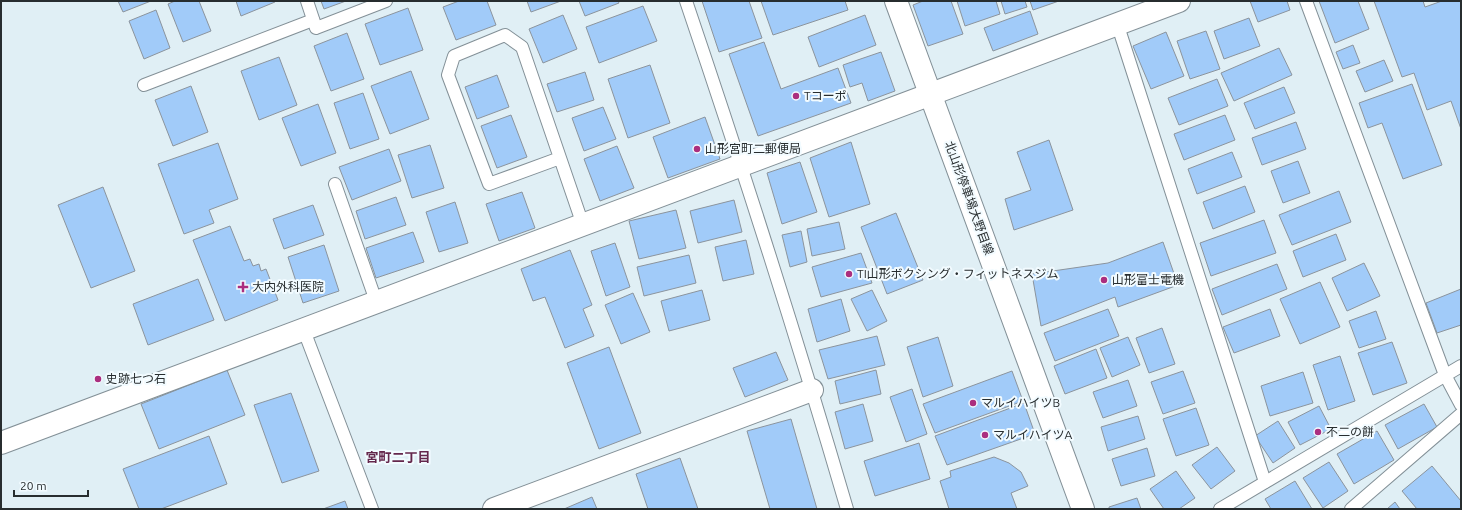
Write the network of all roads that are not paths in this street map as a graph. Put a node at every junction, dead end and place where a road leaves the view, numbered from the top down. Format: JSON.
{"nodes":[{"id":1,"x":307,"y":1,"type":"edge"},
{"id":2,"x":386,"y":1,"type":"edge"},
{"id":3,"x":686,"y":1,"type":"edge"},
{"id":4,"x":896,"y":1,"type":"edge"},
{"id":5,"x":1179,"y":1,"type":"edge"},
{"id":6,"x":1306,"y":1,"type":"edge"},
{"id":7,"x":313,"y":20,"type":"junction"},
{"id":8,"x":1117,"y":23,"type":"junction"},
{"id":9,"x":144,"y":85,"type":"dead end"},
{"id":10,"x":932,"y":95,"type":"junction"},
{"id":11,"x":560,"y":158,"type":"junction"},
{"id":12,"x":742,"y":166,"type":"junction"},
{"id":13,"x":335,"y":184,"type":"dead end"},
{"id":14,"x":583,"y":225,"type":"junction"},
{"id":15,"x":376,"y":301,"type":"junction"},
{"id":16,"x":303,"y":328,"type":"junction"},
{"id":17,"x":1461,"y":366,"type":"edge"},
{"id":18,"x":1445,"y":375,"type":"junction"},
{"id":19,"x":812,"y":390,"type":"junction"},
{"id":20,"x":1461,"y":405,"type":"edge"},
{"id":21,"x":1461,"y":414,"type":"edge"},
{"id":22,"x":1,"y":443,"type":"edge"},
{"id":23,"x":1265,"y":482,"type":"junction"},
{"id":24,"x":372,"y":509,"type":"edge"},
{"id":25,"x":494,"y":509,"type":"edge"},
{"id":26,"x":847,"y":509,"type":"edge"},
{"id":27,"x":1083,"y":509,"type":"edge"},
{"id":28,"x":1220,"y":509,"type":"edge"},
{"id":29,"x":1351,"y":509,"type":"edge"}],
"edges":[{"from":1,"to":7,"type":"lane"},
{"from":2,"to":7,"type":"lane"},
{"from":3,"to":12,"type":"lane"},
{"from":4,"to":10,"type":"street","name":"北山形停車場大野目線"},
{"from":5,"to":8,"type":"street"},
{"from":6,"to":18,"type":"lane"},
{"from":7,"to":9,"type":"lane"},
{"from":8,"to":10,"type":"street"},
{"from":8,"to":23,"type":"lane"},
{"from":10,"to":12,"type":"street"},
{"from":10,"to":27,"type":"street","name":"北山形停車場大野目線"},
{"from":11,"to":11,"type":"lane"},
{"from":11,"to":14,"type":"lane"},
{"from":12,"to":14,"type":"street"},
{"from":12,"to":19,"type":"lane"},
{"from":13,"to":15,"type":"lane"},
{"from":14,"to":15,"type":"street"},
{"from":15,"to":16,"type":"street"},
{"from":16,"to":22,"type":"street"},
{"from":16,"to":24,"type":"lane"},
{"from":17,"to":18,"type":"lane"},
{"from":18,"to":20,"type":"lane"},
{"from":18,"to":23,"type":"lane"},
{"from":19,"to":25,"type":"street"},
{"from":19,"to":26,"type":"lane"},
{"from":21,"to":29,"type":"lane"},
{"from":23,"to":28,"type":"lane"}]}
